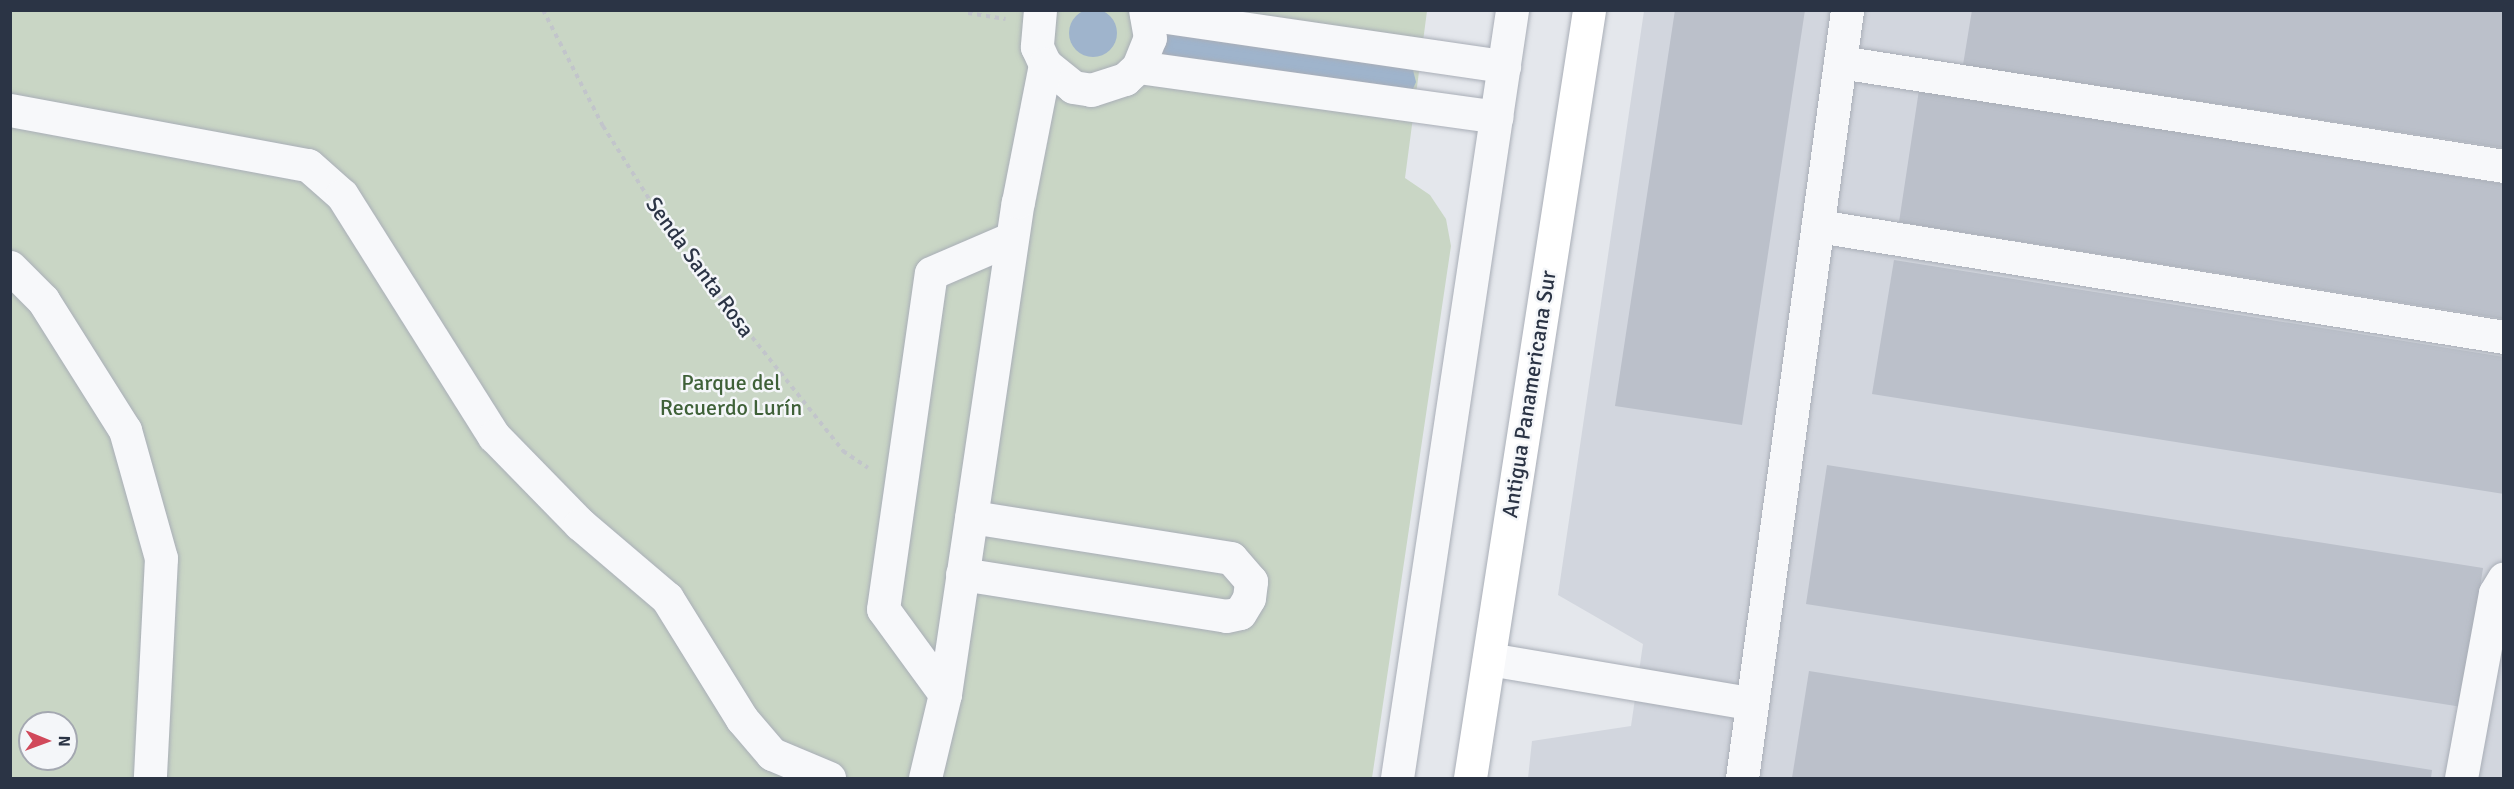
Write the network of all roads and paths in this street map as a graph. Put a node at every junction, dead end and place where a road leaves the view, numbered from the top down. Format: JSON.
{"nodes":[{"id":1,"x":543,"y":10,"type":"edge"},
{"id":2,"x":1040,"y":10,"type":"edge"},
{"id":3,"x":1512,"y":10,"type":"edge"},
{"id":4,"x":1588,"y":10,"type":"edge"},
{"id":5,"x":1847,"y":10,"type":"edge"},
{"id":6,"x":1145,"y":12,"type":"edge"},
{"id":7,"x":1840,"y":62,"type":"junction"},
{"id":8,"x":1045,"y":64,"type":"junction"},
{"id":9,"x":1504,"y":66,"type":"junction"},
{"id":10,"x":1138,"y":67,"type":"junction"},
{"id":11,"x":10,"y":110,"type":"edge"},
{"id":12,"x":1497,"y":117,"type":"junction"},
{"id":13,"x":2504,"y":166,"type":"edge"},
{"id":14,"x":1818,"y":226,"type":"junction"},
{"id":15,"x":1012,"y":238,"type":"junction"},
{"id":16,"x":10,"y":267,"type":"edge"},
{"id":17,"x":2504,"y":337,"type":"edge"},
{"id":18,"x":900,"y":491,"type":"junction"},
{"id":19,"x":971,"y":517,"type":"junction"},
{"id":20,"x":962,"y":574,"type":"junction"},
{"id":21,"x":2504,"y":578,"type":"edge"},
{"id":22,"x":10,"y":599,"type":"edge"},
{"id":23,"x":1489,"y":659,"type":"junction"},
{"id":24,"x":10,"y":666,"type":"edge"},
{"id":25,"x":945,"y":693,"type":"junction"},
{"id":26,"x":1750,"y":703,"type":"junction"},
{"id":27,"x":150,"y":778,"type":"edge"},
{"id":28,"x":829,"y":778,"type":"edge"},
{"id":29,"x":925,"y":778,"type":"edge"},
{"id":30,"x":1397,"y":778,"type":"edge"},
{"id":31,"x":1470,"y":778,"type":"edge"},
{"id":32,"x":1742,"y":778,"type":"edge"},
{"id":33,"x":2461,"y":778,"type":"edge"}],
"edges":[{"from":1,"to":18,"type":"path","name":"Senda Santa Rosa"},
{"from":2,"to":8,"type":"lane"},
{"from":3,"to":9,"type":"lane"},
{"from":4,"to":23,"type":"main road","name":"Antigua Panamericana Sur"},
{"from":5,"to":7,"type":"lane"},
{"from":6,"to":9,"type":"lane"},
{"from":6,"to":10,"type":"lane"},
{"from":7,"to":13,"type":"lane"},
{"from":7,"to":14,"type":"lane"},
{"from":8,"to":10,"type":"lane"},
{"from":8,"to":15,"type":"lane"},
{"from":9,"to":12,"type":"lane"},
{"from":10,"to":12,"type":"lane"},
{"from":11,"to":28,"type":"lane"},
{"from":12,"to":30,"type":"lane"},
{"from":14,"to":17,"type":"lane"},
{"from":14,"to":26,"type":"lane"},
{"from":15,"to":18,"type":"lane"},
{"from":15,"to":19,"type":"lane"},
{"from":16,"to":27,"type":"lane"},
{"from":18,"to":25,"type":"lane"},
{"from":19,"to":20,"type":"lane"},
{"from":19,"to":20,"type":"lane"},
{"from":20,"to":25,"type":"lane"},
{"from":21,"to":33,"type":"lane"},
{"from":22,"to":24,"type":"path"},
{"from":23,"to":26,"type":"lane"},
{"from":23,"to":31,"type":"main road","name":"Antigua Panamericana Sur"},
{"from":25,"to":29,"type":"lane"},
{"from":26,"to":32,"type":"lane"}]}
